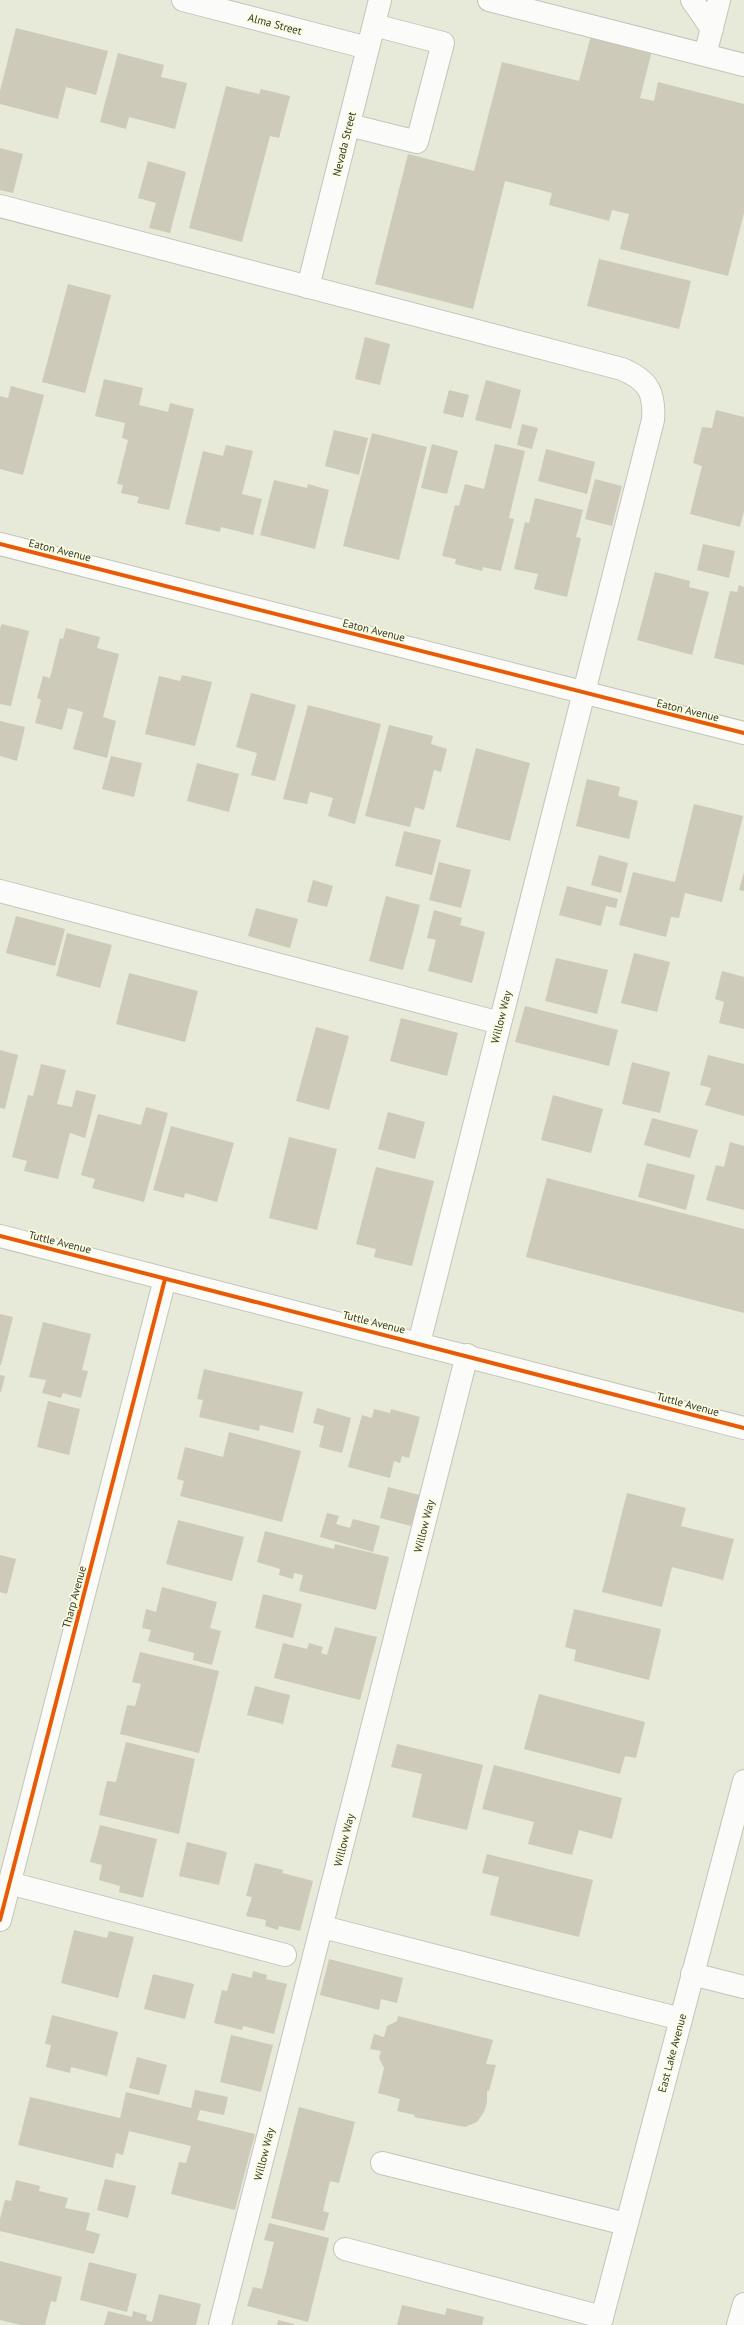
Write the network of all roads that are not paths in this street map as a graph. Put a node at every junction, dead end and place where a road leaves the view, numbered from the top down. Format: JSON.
{"nodes":[{"id":1,"x":183,"y":0,"type":"edge"},
{"id":2,"x":380,"y":0,"type":"edge"},
{"id":3,"x":489,"y":0,"type":"edge"},
{"id":4,"x":692,"y":0,"type":"edge"},
{"id":5,"x":719,"y":0,"type":"edge"},
{"id":6,"x":540,"y":6,"type":"edge"},
{"id":7,"x":374,"y":25,"type":"junction"},
{"id":8,"x":712,"y":29,"type":"junction"},
{"id":9,"x":368,"y":48,"type":"junction"},
{"id":10,"x":705,"y":55,"type":"junction"},
{"id":11,"x":744,"y":65,"type":"edge"},
{"id":12,"x":349,"y":125,"type":"junction"},
{"id":13,"x":0,"y":206,"type":"edge"},
{"id":14,"x":308,"y":287,"type":"junction"},
{"id":15,"x":0,"y":544,"type":"edge"},
{"id":16,"x":583,"y":692,"type":"junction"},
{"id":17,"x":744,"y":733,"type":"edge"},
{"id":18,"x":0,"y":891,"type":"edge"},
{"id":19,"x":500,"y":1023,"type":"junction"},
{"id":20,"x":0,"y":1236,"type":"edge"},
{"id":21,"x":165,"y":1279,"type":"junction"},
{"id":22,"x":419,"y":1343,"type":"junction"},
{"id":23,"x":467,"y":1355,"type":"junction"},
{"id":24,"x":744,"y":1428,"type":"edge"},
{"id":25,"x":744,"y":1784,"type":"edge"},
{"id":26,"x":9,"y":1883,"type":"junction"},
{"id":27,"x":0,"y":1920,"type":"edge"},
{"id":28,"x":323,"y":1927,"type":"junction"},
{"id":29,"x":285,"y":1954,"type":"dead end"},
{"id":30,"x":692,"y":1974,"type":"junction"},
{"id":31,"x":744,"y":1987,"type":"edge"},
{"id":32,"x":681,"y":2019,"type":"junction"},
{"id":33,"x":382,"y":2163,"type":"dead end"},
{"id":34,"x":626,"y":2224,"type":"junction"},
{"id":35,"x":345,"y":2249,"type":"dead end"},
{"id":36,"x":744,"y":2304,"type":"edge"},
{"id":37,"x":601,"y":2321,"type":"edge"},
{"id":38,"x":220,"y":2325,"type":"edge"},
{"id":39,"x":738,"y":2325,"type":"edge"}],
"edges":[{"from":1,"to":9,"type":"street","name":"Alma Street"},
{"from":2,"to":7,"type":"street","name":"Nevada Street"},
{"from":3,"to":6,"type":"street"},
{"from":4,"to":8,"type":"street"},
{"from":5,"to":8,"type":"street"},
{"from":6,"to":10,"type":"street"},
{"from":7,"to":9,"type":"street","name":"Nevada Street"},
{"from":7,"to":12,"type":"street"},
{"from":8,"to":10,"type":"street"},
{"from":9,"to":12,"type":"street","name":"Nevada Street"},
{"from":10,"to":11,"type":"street"},
{"from":12,"to":14,"type":"street","name":"Nevada Street"},
{"from":13,"to":14,"type":"street","name":"Willow Way"},
{"from":14,"to":16,"type":"street","name":"Willow Way"},
{"from":15,"to":16,"type":"street","name":"Eaton Avenue"},
{"from":16,"to":17,"type":"street","name":"Eaton Avenue"},
{"from":16,"to":19,"type":"street","name":"Willow Way"},
{"from":18,"to":19,"type":"street"},
{"from":19,"to":22,"type":"street","name":"Willow Way"},
{"from":20,"to":21,"type":"street","name":"Tuttle Avenue"},
{"from":21,"to":22,"type":"street","name":"Tuttle Avenue"},
{"from":21,"to":26,"type":"street","name":"Tharp Avenue"},
{"from":22,"to":23,"type":"street","name":"Tuttle Avenue"},
{"from":23,"to":24,"type":"street","name":"Tuttle Avenue"},
{"from":23,"to":28,"type":"street","name":"Willow Way"},
{"from":25,"to":30,"type":"street","name":"East Lake Avenue"},
{"from":26,"to":27,"type":"street","name":"Tharp Avenue"},
{"from":26,"to":29,"type":"street"},
{"from":28,"to":32,"type":"street"},
{"from":28,"to":38,"type":"street","name":"Willow Way"},
{"from":30,"to":31,"type":"street"},
{"from":30,"to":32,"type":"street","name":"East Lake Avenue"},
{"from":32,"to":34,"type":"street","name":"East Lake Avenue"},
{"from":33,"to":34,"type":"street"},
{"from":34,"to":37,"type":"street","name":"East Lake Avenue"},
{"from":35,"to":37,"type":"street"},
{"from":36,"to":39,"type":"street"}]}
